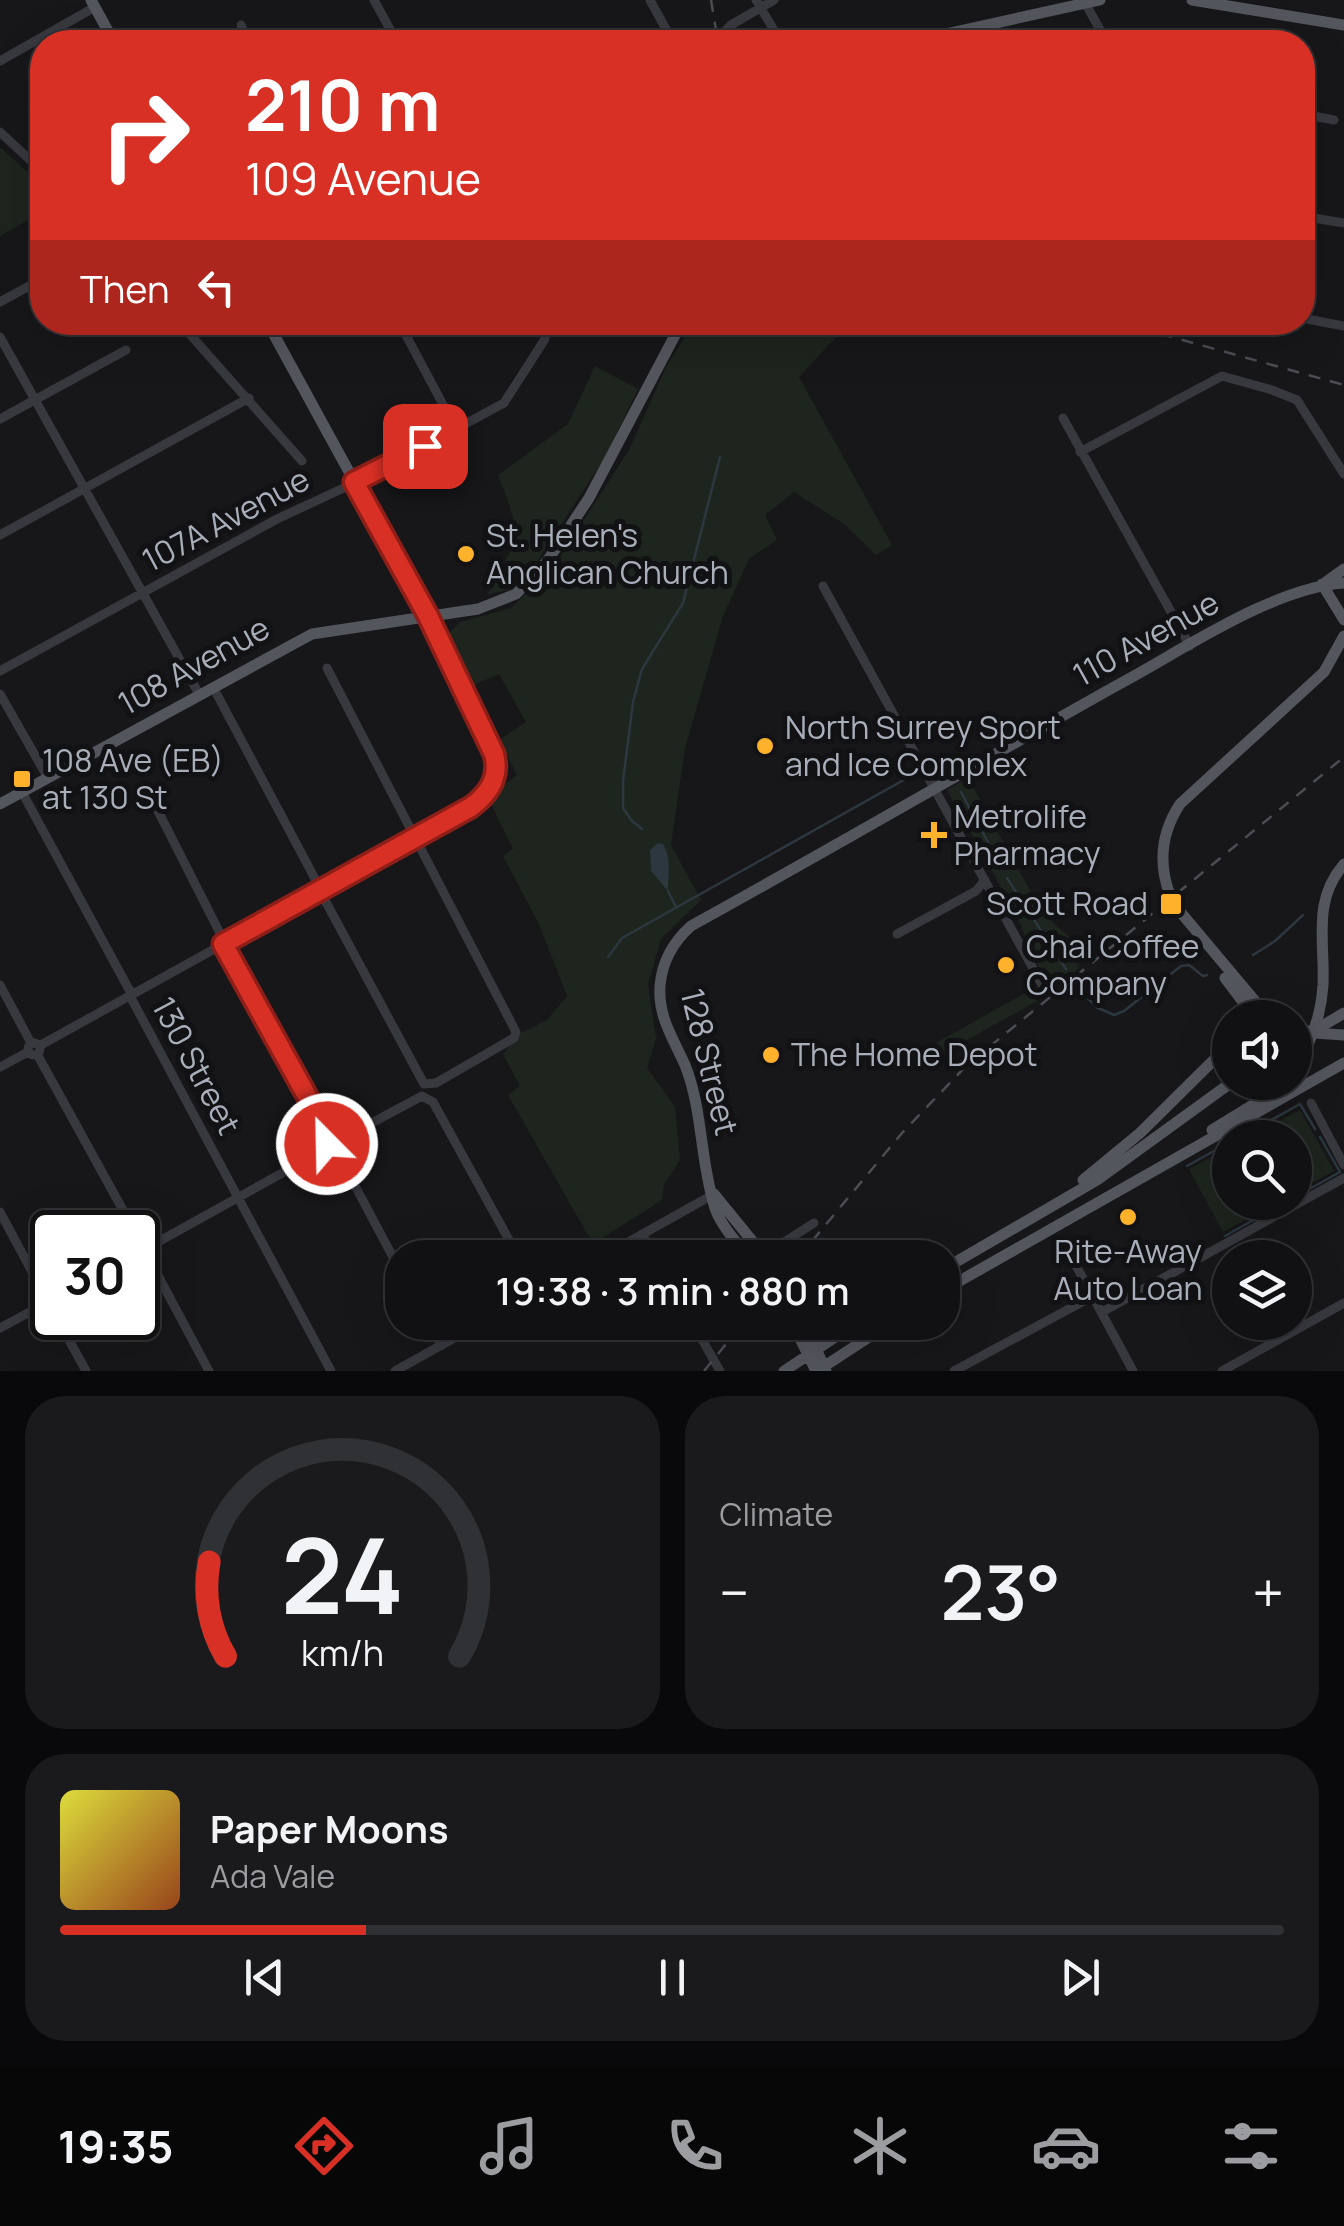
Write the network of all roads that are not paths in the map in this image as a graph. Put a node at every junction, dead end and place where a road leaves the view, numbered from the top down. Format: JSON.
{"nodes":[{"id":1,"x":374,"y":0,"type":"edge"},
{"id":2,"x":650,"y":0,"type":"edge"},
{"id":3,"x":774,"y":0,"type":"edge"},
{"id":4,"x":1100,"y":0,"type":"edge"},
{"id":5,"x":1192,"y":0,"type":"edge"},
{"id":6,"x":1084,"y":2,"type":"edge"},
{"id":7,"x":93,"y":4,"type":"edge"},
{"id":8,"x":759,"y":4,"type":"edge"},
{"id":9,"x":240,"y":25,"type":"dead end"},
{"id":10,"x":1344,"y":25,"type":"edge"},
{"id":11,"x":51,"y":30,"type":"edge"},
{"id":12,"x":107,"y":30,"type":"edge"},
{"id":13,"x":242,"y":30,"type":"edge"},
{"id":14,"x":390,"y":30,"type":"edge"},
{"id":15,"x":666,"y":30,"type":"edge"},
{"id":16,"x":725,"y":30,"type":"edge"},
{"id":17,"x":774,"y":30,"type":"edge"},
{"id":18,"x":962,"y":30,"type":"edge"},
{"id":19,"x":1100,"y":30,"type":"edge"},
{"id":20,"x":30,"y":43,"type":"edge"},
{"id":21,"x":0,"y":61,"type":"edge"},
{"id":22,"x":1315,"y":116,"type":"edge"},
{"id":23,"x":1334,"y":120,"type":"dead end"},
{"id":24,"x":0,"y":132,"type":"edge"},
{"id":25,"x":30,"y":158,"type":"edge"},
{"id":26,"x":1315,"y":218,"type":"edge"},
{"id":27,"x":1344,"y":223,"type":"edge"},
{"id":28,"x":30,"y":286,"type":"edge"},
{"id":29,"x":0,"y":302,"type":"edge"},
{"id":30,"x":1315,"y":320,"type":"edge"},
{"id":31,"x":1344,"y":326,"type":"edge"},
{"id":32,"x":191,"y":335,"type":"edge"},
{"id":33,"x":274,"y":335,"type":"edge"},
{"id":34,"x":406,"y":335,"type":"edge"},
{"id":35,"x":545,"y":335,"type":"edge"},
{"id":36,"x":675,"y":335,"type":"edge"},
{"id":37,"x":0,"y":338,"type":"edge"},
{"id":38,"x":126,"y":350,"type":"dead end"},
{"id":39,"x":248,"y":398,"type":"junction"},
{"id":40,"x":34,"y":400,"type":"junction"},
{"id":41,"x":1063,"y":418,"type":"dead end"},
{"id":42,"x":0,"y":419,"type":"edge"},
{"id":43,"x":456,"y":429,"type":"junction"},
{"id":44,"x":1080,"y":452,"type":"junction"},
{"id":45,"x":302,"y":461,"type":"dead end"},
{"id":46,"x":1344,"y":474,"type":"edge"},
{"id":47,"x":354,"y":482,"type":"junction"},
{"id":48,"x":84,"y":488,"type":"junction"},
{"id":49,"x":0,"y":534,"type":"edge"},
{"id":50,"x":1344,"y":569,"type":"edge"},
{"id":51,"x":1344,"y":583,"type":"edge"},
{"id":52,"x":1322,"y":584,"type":"junction"},
{"id":53,"x":823,"y":586,"type":"dead end"},
{"id":54,"x":142,"y":594,"type":"junction"},
{"id":55,"x":428,"y":616,"type":"junction"},
{"id":56,"x":1344,"y":620,"type":"edge"},
{"id":57,"x":1344,"y":636,"type":"edge"},
{"id":58,"x":1190,"y":646,"type":"junction"},
{"id":59,"x":327,"y":668,"type":"dead end"},
{"id":60,"x":0,"y":671,"type":"edge"},
{"id":61,"x":213,"y":687,"type":"junction"},
{"id":62,"x":0,"y":694,"type":"edge"},
{"id":63,"x":200,"y":694,"type":"junction"},
{"id":64,"x":48,"y":778,"type":"junction"},
{"id":65,"x":935,"y":787,"type":"junction"},
{"id":66,"x":22,"y":792,"type":"junction"},
{"id":67,"x":145,"y":794,"type":"dead end"},
{"id":68,"x":0,"y":804,"type":"edge"},
{"id":69,"x":415,"y":838,"type":"junction"},
{"id":70,"x":1344,"y":864,"type":"edge"},
{"id":71,"x":984,"y":880,"type":"junction"},
{"id":72,"x":321,"y":890,"type":"junction"},
{"id":73,"x":1170,"y":895,"type":"dead end"},
{"id":74,"x":897,"y":934,"type":"dead end"},
{"id":75,"x":224,"y":943,"type":"junction"},
{"id":76,"x":673,"y":945,"type":"joint"},
{"id":77,"x":1041,"y":982,"type":"dead end"},
{"id":78,"x":0,"y":985,"type":"edge"},
{"id":79,"x":131,"y":995,"type":"junction"},
{"id":80,"x":1240,"y":1000,"type":"edge"},
{"id":81,"x":1249,"y":1000,"type":"edge"},
{"id":82,"x":1344,"y":1013,"type":"edge"},
{"id":83,"x":1312,"y":1032,"type":"edge"},
{"id":84,"x":1314,"y":1033,"type":"junction"},
{"id":85,"x":1344,"y":1035,"type":"edge"},
{"id":86,"x":1312,"y":1036,"type":"edge"},
{"id":87,"x":34,"y":1048,"type":"junction"},
{"id":88,"x":1212,"y":1062,"type":"edge"},
{"id":89,"x":1344,"y":1063,"type":"edge"},
{"id":90,"x":0,"y":1068,"type":"edge"},
{"id":91,"x":1212,"y":1096,"type":"edge"},
{"id":92,"x":1260,"y":1100,"type":"edge"},
{"id":93,"x":1312,"y":1103,"type":"dead end"},
{"id":94,"x":1344,"y":1165,"type":"edge"},
{"id":95,"x":1344,"y":1178,"type":"edge"},
{"id":96,"x":714,"y":1194,"type":"junction"},
{"id":97,"x":238,"y":1198,"type":"junction"},
{"id":98,"x":1058,"y":1204,"type":"junction"},
{"id":99,"x":122,"y":1210,"type":"edge"},
{"id":100,"x":0,"y":1212,"type":"edge"},
{"id":101,"x":1081,"y":1212,"type":"junction"},
{"id":102,"x":814,"y":1223,"type":"dead end"},
{"id":103,"x":642,"y":1234,"type":"junction"},
{"id":104,"x":509,"y":1240,"type":"edge"},
{"id":105,"x":632,"y":1240,"type":"edge"},
{"id":106,"x":646,"y":1240,"type":"edge"},
{"id":107,"x":748,"y":1240,"type":"edge"},
{"id":108,"x":787,"y":1240,"type":"edge"},
{"id":109,"x":160,"y":1241,"type":"edge"},
{"id":110,"x":385,"y":1243,"type":"edge"},
{"id":111,"x":960,"y":1260,"type":"edge"},
{"id":112,"x":1073,"y":1260,"type":"dead end"},
{"id":113,"x":30,"y":1266,"type":"edge"},
{"id":114,"x":960,"y":1281,"type":"edge"},
{"id":115,"x":160,"y":1284,"type":"edge"},
{"id":116,"x":1093,"y":1296,"type":"junction"},
{"id":117,"x":1344,"y":1303,"type":"edge"},
{"id":118,"x":1102,"y":1312,"type":"junction"},
{"id":119,"x":30,"y":1314,"type":"edge"},
{"id":120,"x":0,"y":1328,"type":"edge"},
{"id":121,"x":69,"y":1340,"type":"edge"},
{"id":122,"x":438,"y":1340,"type":"edge"},
{"id":123,"x":452,"y":1340,"type":"edge"},
{"id":124,"x":702,"y":1340,"type":"edge"},
{"id":125,"x":804,"y":1340,"type":"edge"},
{"id":126,"x":809,"y":1340,"type":"edge"},
{"id":127,"x":830,"y":1340,"type":"edge"},
{"id":128,"x":864,"y":1340,"type":"edge"},
{"id":129,"x":441,"y":1346,"type":"junction"},
{"id":130,"x":812,"y":1352,"type":"junction"},
{"id":131,"x":844,"y":1353,"type":"junction"},
{"id":132,"x":821,"y":1370,"type":"edge"},
{"id":133,"x":1132,"y":1370,"type":"edge"},
{"id":134,"x":86,"y":1371,"type":"edge"},
{"id":135,"x":210,"y":1371,"type":"edge"},
{"id":136,"x":331,"y":1371,"type":"edge"},
{"id":137,"x":395,"y":1371,"type":"edge"},
{"id":138,"x":720,"y":1371,"type":"edge"},
{"id":139,"x":784,"y":1371,"type":"edge"},
{"id":140,"x":842,"y":1371,"type":"edge"},
{"id":141,"x":954,"y":1371,"type":"edge"},
{"id":142,"x":1222,"y":1371,"type":"edge"}],
"edges":[{"from":1,"to":14,"type":"street"},
{"from":2,"to":15,"type":"street"},
{"from":3,"to":8,"type":"street"},
{"from":4,"to":6,"type":"main road"},
{"from":5,"to":10,"type":"main road"},
{"from":6,"to":18,"type":"main road"},
{"from":6,"to":19,"type":"street"},
{"from":7,"to":11,"type":"street"},
{"from":7,"to":12,"type":"main road"},
{"from":8,"to":16,"type":"street"},
{"from":8,"to":17,"type":"street"},
{"from":9,"to":13,"type":"street"},
{"from":20,"to":21,"type":"street"},
{"from":22,"to":23,"type":"street"},
{"from":24,"to":25,"type":"street"},
{"from":26,"to":27,"type":"street"},
{"from":28,"to":29,"type":"street"},
{"from":30,"to":31,"type":"street"},
{"from":32,"to":39,"type":"street"},
{"from":33,"to":47,"type":"main road"},
{"from":34,"to":43,"type":"street"},
{"from":35,"to":43,"type":"street","name":"107A Avenue"},
{"from":36,"to":55,"type":"main road","name":"108 Avenue"},
{"from":37,"to":40,"type":"street"},
{"from":38,"to":40,"type":"street"},
{"from":39,"to":45,"type":"street"},
{"from":39,"to":48,"type":"street"},
{"from":40,"to":42,"type":"street"},
{"from":40,"to":48,"type":"street"},
{"from":41,"to":44,"type":"street"},
{"from":43,"to":47,"type":"street","name":"107A Avenue"},
{"from":44,"to":46,"type":"street"},
{"from":44,"to":58,"type":"street"},
{"from":47,"to":54,"type":"street","name":"107A Avenue"},
{"from":47,"to":55,"type":"main road"},
{"from":48,"to":49,"type":"street"},
{"from":48,"to":54,"type":"street"},
{"from":50,"to":52,"type":"main road"},
{"from":51,"to":52,"type":"main road","name":"110 Avenue"},
{"from":52,"to":56,"type":"main road"},
{"from":52,"to":58,"type":"main road","name":"110 Avenue"},
{"from":53,"to":65,"type":"street"},
{"from":54,"to":60,"type":"street","name":"107A Avenue"},
{"from":54,"to":63,"type":"street"},
{"from":55,"to":61,"type":"main road","name":"108 Avenue"},
{"from":55,"to":69,"type":"street"},
{"from":57,"to":73,"type":"main road"},
{"from":58,"to":65,"type":"main road","name":"110 Avenue"},
{"from":59,"to":69,"type":"street"},
{"from":61,"to":63,"type":"main road","name":"108 Avenue"},
{"from":61,"to":72,"type":"street"},
{"from":62,"to":64,"type":"street"},
{"from":63,"to":64,"type":"main road","name":"108 Avenue"},
{"from":64,"to":66,"type":"main road","name":"108 Avenue"},
{"from":65,"to":71,"type":"street"},
{"from":65,"to":76,"type":"main road","name":"110 Avenue"},
{"from":66,"to":68,"type":"main road","name":"108 Avenue"},
{"from":66,"to":79,"type":"street","name":"130 Street"},
{"from":67,"to":75,"type":"street"},
{"from":69,"to":72,"type":"street"},
{"from":69,"to":72,"type":"street"},
{"from":70,"to":84,"type":"main road"},
{"from":71,"to":74,"type":"street"},
{"from":71,"to":77,"type":"street"},
{"from":72,"to":75,"type":"street"},
{"from":75,"to":79,"type":"street"},
{"from":75,"to":97,"type":"street"},
{"from":76,"to":96,"type":"main road","name":"128 Street"},
{"from":78,"to":87,"type":"street"},
{"from":79,"to":87,"type":"street"},
{"from":79,"to":97,"type":"street","name":"130 Street"},
{"from":80,"to":81,"type":"main road"},
{"from":82,"to":83,"type":"main road","bridge":true},
{"from":84,"to":85,"type":"main road"},
{"from":84,"to":86,"type":"main road"},
{"from":87,"to":90,"type":"street"},
{"from":87,"to":99,"type":"street"},
{"from":88,"to":98,"type":"main road"},
{"from":89,"to":101,"type":"main road"},
{"from":91,"to":98,"type":"main road"},
{"from":92,"to":101,"type":"main road"},
{"from":93,"to":94,"type":"street"},
{"from":95,"to":118,"type":"street"},
{"from":96,"to":103,"type":"street"},
{"from":96,"to":107,"type":"main road","name":"128 Street"},
{"from":97,"to":109,"type":"street"},
{"from":97,"to":136,"type":"street","name":"130 Street"},
{"from":98,"to":111,"type":"main road"},
{"from":100,"to":113,"type":"street"},
{"from":101,"to":114,"type":"main road"},
{"from":102,"to":108,"type":"street"},
{"from":103,"to":105,"type":"street"},
{"from":103,"to":106,"type":"street"},
{"from":104,"to":110,"type":"street"},
{"from":112,"to":116,"type":"street"},
{"from":115,"to":135,"type":"street"},
{"from":116,"to":118,"type":"street"},
{"from":116,"to":141,"type":"street"},
{"from":117,"to":142,"type":"street"},
{"from":118,"to":133,"type":"street"},
{"from":119,"to":120,"type":"street"},
{"from":121,"to":134,"type":"street"},
{"from":122,"to":129,"type":"street"},
{"from":123,"to":129,"type":"street"},
{"from":124,"to":138,"type":"street"},
{"from":125,"to":130,"type":"main road"},
{"from":126,"to":130,"type":"main road"},
{"from":127,"to":130,"type":"main road"},
{"from":128,"to":131,"type":"main road"},
{"from":129,"to":137,"type":"street"},
{"from":130,"to":132,"type":"main road"},
{"from":130,"to":139,"type":"main road"},
{"from":131,"to":132,"type":"main road"},
{"from":131,"to":140,"type":"main road"}]}
